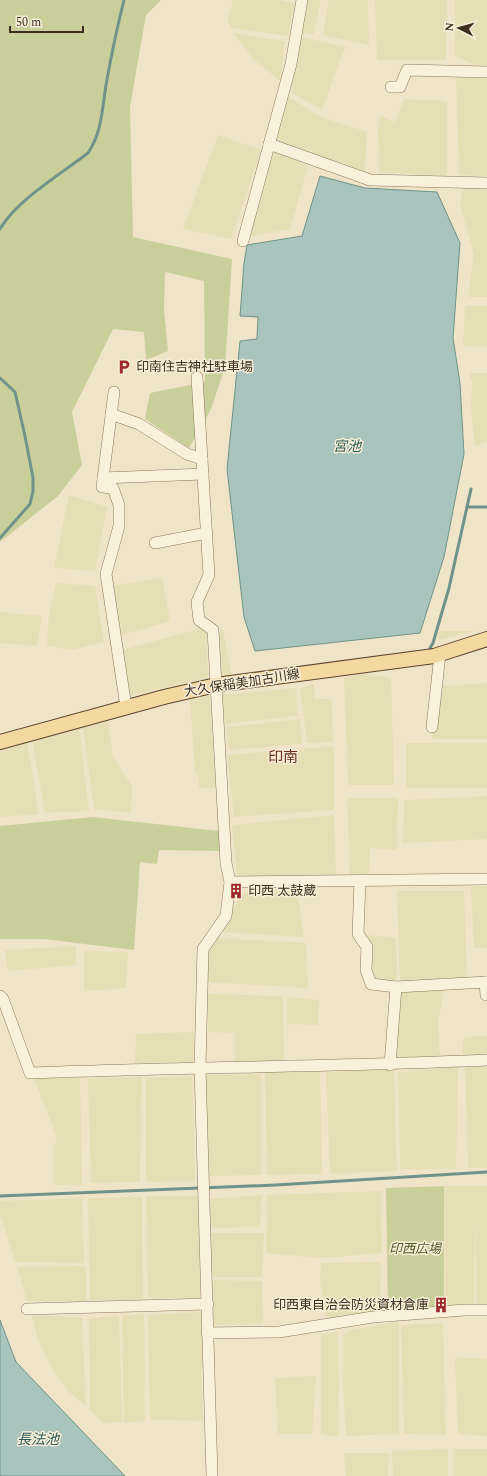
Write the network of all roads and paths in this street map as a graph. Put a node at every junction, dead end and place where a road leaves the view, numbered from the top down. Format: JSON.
{"nodes":[{"id":1,"x":302,"y":0,"type":"edge"},
{"id":2,"x":487,"y":72,"type":"edge"},
{"id":3,"x":391,"y":86,"type":"dead end"},
{"id":4,"x":270,"y":144,"type":"junction"},
{"id":5,"x":487,"y":183,"type":"edge"},
{"id":6,"x":244,"y":241,"type":"dead end"},
{"id":7,"x":197,"y":377,"type":"dead end"},
{"id":8,"x":114,"y":392,"type":"dead end"},
{"id":9,"x":111,"y":414,"type":"junction"},
{"id":10,"x":202,"y":459,"type":"junction"},
{"id":11,"x":203,"y":474,"type":"junction"},
{"id":12,"x":103,"y":478,"type":"junction"},
{"id":13,"x":207,"y":533,"type":"junction"},
{"id":14,"x":155,"y":543,"type":"dead end"},
{"id":15,"x":487,"y":639,"type":"edge"},
{"id":16,"x":440,"y":654,"type":"junction"},
{"id":17,"x":216,"y":685,"type":"junction"},
{"id":18,"x":126,"y":707,"type":"junction"},
{"id":19,"x":432,"y":727,"type":"dead end"},
{"id":20,"x":0,"y":742,"type":"edge"},
{"id":21,"x":487,"y":879,"type":"edge"},
{"id":22,"x":360,"y":881,"type":"junction"},
{"id":23,"x":230,"y":882,"type":"junction"},
{"id":24,"x":486,"y":982,"type":"edge"},
{"id":25,"x":396,"y":988,"type":"junction"},
{"id":26,"x":486,"y":995,"type":"edge"},
{"id":27,"x":0,"y":996,"type":"edge"},
{"id":28,"x":487,"y":1060,"type":"edge"},
{"id":29,"x":390,"y":1065,"type":"junction"},
{"id":30,"x":200,"y":1067,"type":"junction"},
{"id":31,"x":208,"y":1304,"type":"junction"},
{"id":32,"x":27,"y":1309,"type":"dead end"},
{"id":33,"x":487,"y":1310,"type":"edge"},
{"id":34,"x":207,"y":1333,"type":"junction"},
{"id":35,"x":212,"y":1476,"type":"edge"}],
"edges":[{"from":1,"to":4,"type":"street"},
{"from":2,"to":3,"type":"street"},
{"from":4,"to":5,"type":"street"},
{"from":4,"to":6,"type":"street"},
{"from":7,"to":10,"type":"street"},
{"from":8,"to":9,"type":"street"},
{"from":9,"to":10,"type":"street"},
{"from":9,"to":12,"type":"street"},
{"from":10,"to":11,"type":"street"},
{"from":11,"to":12,"type":"street"},
{"from":11,"to":13,"type":"street"},
{"from":12,"to":18,"type":"street"},
{"from":13,"to":14,"type":"street"},
{"from":13,"to":17,"type":"street"},
{"from":15,"to":16,"type":"main road","name":"大久保稲美加古川線"},
{"from":16,"to":17,"type":"main road","name":"大久保稲美加古川線"},
{"from":16,"to":19,"type":"street"},
{"from":17,"to":18,"type":"main road","name":"大久保稲美加古川線"},
{"from":17,"to":23,"type":"street"},
{"from":18,"to":20,"type":"main road","name":"大久保稲美加古川線"},
{"from":21,"to":22,"type":"street"},
{"from":22,"to":23,"type":"street"},
{"from":22,"to":25,"type":"street"},
{"from":23,"to":30,"type":"street"},
{"from":24,"to":25,"type":"street"},
{"from":24,"to":26,"type":"street"},
{"from":25,"to":29,"type":"street"},
{"from":27,"to":30,"type":"street"},
{"from":28,"to":29,"type":"street"},
{"from":29,"to":30,"type":"street"},
{"from":30,"to":31,"type":"street"},
{"from":31,"to":32,"type":"street"},
{"from":31,"to":34,"type":"street"},
{"from":33,"to":34,"type":"street"},
{"from":34,"to":35,"type":"street"}]}
